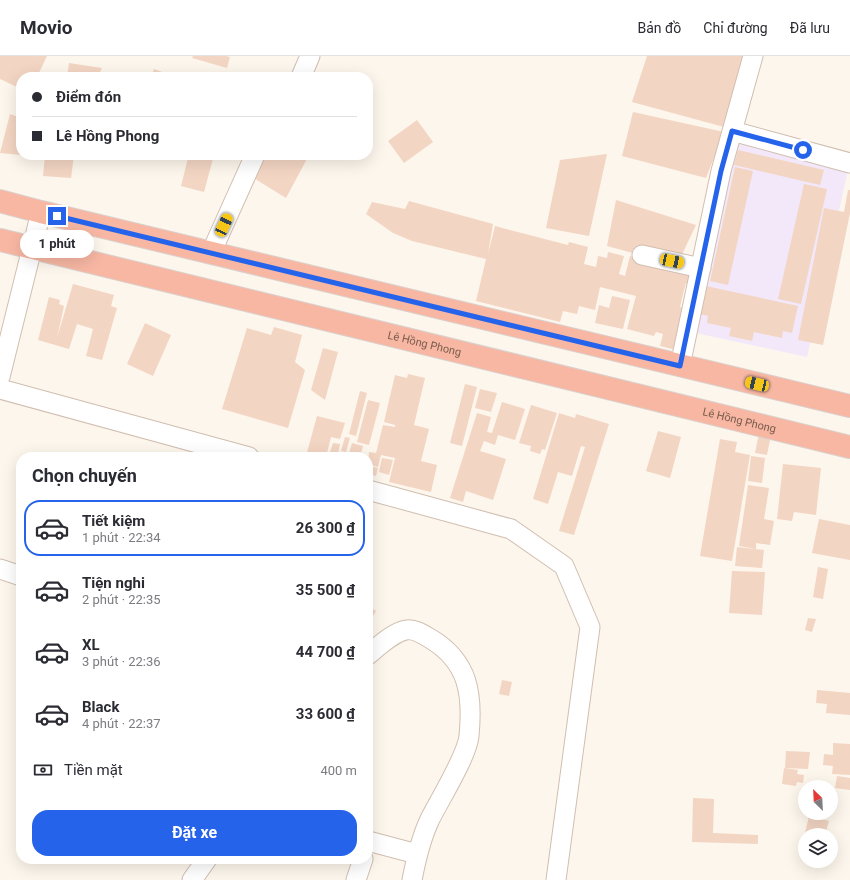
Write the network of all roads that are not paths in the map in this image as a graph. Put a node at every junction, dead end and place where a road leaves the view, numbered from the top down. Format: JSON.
{"nodes":[{"id":1,"x":310,"y":56,"type":"edge"},
{"id":2,"x":753,"y":56,"type":"edge"},
{"id":3,"x":303,"y":72,"type":"edge"},
{"id":4,"x":732,"y":131,"type":"junction"},
{"id":5,"x":253,"y":160,"type":"edge"},
{"id":6,"x":850,"y":163,"type":"edge"},
{"id":7,"x":0,"y":201,"type":"edge"},
{"id":8,"x":42,"y":212,"type":"junction"},
{"id":9,"x":0,"y":240,"type":"edge"},
{"id":10,"x":32,"y":249,"type":"junction"},
{"id":11,"x":211,"y":253,"type":"junction"},
{"id":12,"x":642,"y":255,"type":"dead end"},
{"id":13,"x":701,"y":268,"type":"junction"},
{"id":14,"x":680,"y":366,"type":"junction"},
{"id":15,"x":0,"y":377,"type":"edge"},
{"id":16,"x":0,"y":389,"type":"edge"},
{"id":17,"x":850,"y":406,"type":"edge"},
{"id":18,"x":850,"y":447,"type":"edge"},
{"id":19,"x":231,"y":452,"type":"edge"},
{"id":20,"x":373,"y":491,"type":"edge"},
{"id":21,"x":0,"y":569,"type":"edge"},
{"id":22,"x":16,"y":574,"type":"edge"},
{"id":23,"x":373,"y":651,"type":"edge"},
{"id":24,"x":373,"y":842,"type":"edge"},
{"id":25,"x":417,"y":854,"type":"junction"},
{"id":26,"x":203,"y":864,"type":"edge"},
{"id":27,"x":361,"y":864,"type":"edge"},
{"id":28,"x":192,"y":880,"type":"edge"},
{"id":29,"x":356,"y":880,"type":"edge"},
{"id":30,"x":412,"y":880,"type":"edge"},
{"id":31,"x":556,"y":880,"type":"edge"}],
"edges":[{"from":1,"to":3,"type":"street"},
{"from":2,"to":4,"type":"street"},
{"from":4,"to":6,"type":"street"},
{"from":4,"to":13,"type":"street"},
{"from":5,"to":11,"type":"street"},
{"from":7,"to":8,"type":"highway"},
{"from":8,"to":10,"type":"street"},
{"from":8,"to":11,"type":"highway"},
{"from":9,"to":10,"type":"highway","name":"Lê Hồng Phong"},
{"from":10,"to":15,"type":"street"},
{"from":10,"to":18,"type":"highway","name":"Lê Hồng Phong"},
{"from":11,"to":14,"type":"highway"},
{"from":12,"to":13,"type":"street"},
{"from":13,"to":14,"type":"street"},
{"from":14,"to":17,"type":"highway"},
{"from":16,"to":19,"type":"street"},
{"from":20,"to":31,"type":"street"},
{"from":21,"to":22,"type":"street"},
{"from":23,"to":25,"type":"street"},
{"from":24,"to":25,"type":"street"},
{"from":25,"to":30,"type":"street"},
{"from":26,"to":28,"type":"street"},
{"from":27,"to":29,"type":"street"}]}
